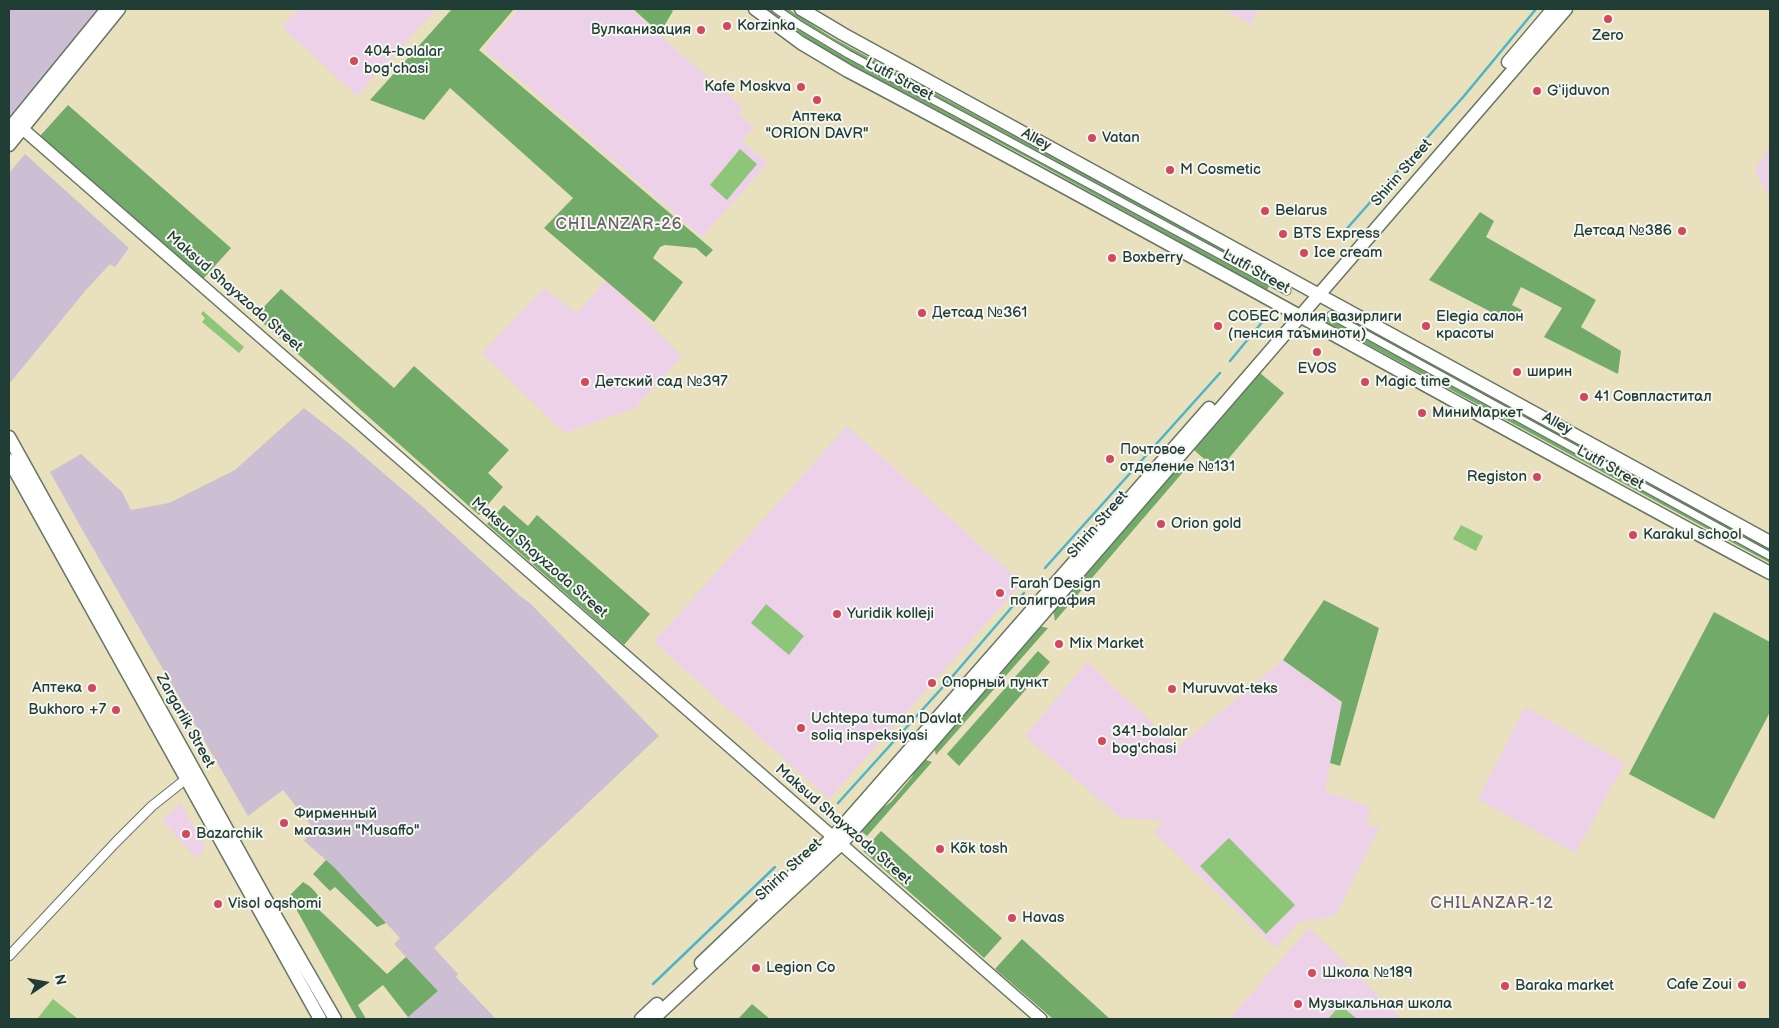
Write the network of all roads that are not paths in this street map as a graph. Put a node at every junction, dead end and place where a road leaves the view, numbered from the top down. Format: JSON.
{"nodes":[{"id":1,"x":107,"y":9,"type":"edge"},
{"id":2,"x":119,"y":9,"type":"edge"},
{"id":3,"x":755,"y":9,"type":"edge"},
{"id":4,"x":776,"y":9,"type":"edge"},
{"id":5,"x":801,"y":9,"type":"edge"},
{"id":6,"x":1553,"y":9,"type":"edge"},
{"id":7,"x":1566,"y":9,"type":"edge"},
{"id":8,"x":15,"y":126,"type":"edge"},
{"id":9,"x":9,"y":145,"type":"edge"},
{"id":10,"x":1287,"y":291,"type":"dead end"},
{"id":11,"x":1316,"y":292,"type":"junction"},
{"id":12,"x":1297,"y":313,"type":"junction"},
{"id":13,"x":1330,"y":315,"type":"dead end"},
{"id":14,"x":9,"y":437,"type":"edge"},
{"id":15,"x":9,"y":460,"type":"edge"},
{"id":16,"x":1770,"y":542,"type":"edge"},
{"id":17,"x":1770,"y":556,"type":"edge"},
{"id":18,"x":1770,"y":573,"type":"edge"},
{"id":19,"x":186,"y":778,"type":"junction"},
{"id":20,"x":837,"y":841,"type":"junction"},
{"id":21,"x":9,"y":956,"type":"edge"},
{"id":22,"x":320,"y":1019,"type":"edge"},
{"id":23,"x":335,"y":1019,"type":"edge"},
{"id":24,"x":641,"y":1019,"type":"edge"},
{"id":25,"x":653,"y":1019,"type":"edge"},
{"id":26,"x":1041,"y":1019,"type":"edge"}],
"edges":[{"from":1,"to":8,"type":"main road"},
{"from":2,"to":8,"type":"main road"},
{"from":3,"to":12,"type":"main road","name":"Lutfi Street"},
{"from":4,"to":10,"type":"street","name":"Alley"},
{"from":5,"to":11,"type":"main road","name":"Lutfi Street"},
{"from":6,"to":11,"type":"main road","name":"Shirin Street"},
{"from":7,"to":11,"type":"main road","name":"Shirin Street"},
{"from":8,"to":9,"type":"main road"},
{"from":8,"to":20,"type":"street","name":"Maksud Shayxzoda Street"},
{"from":11,"to":12,"type":"main road","name":"Shirin Street"},
{"from":11,"to":16,"type":"main road","name":"Lutfi Street"},
{"from":12,"to":18,"type":"main road","name":"Lutfi Street"},
{"from":12,"to":20,"type":"main road","name":"Shirin Street"},
{"from":13,"to":17,"type":"street","name":"Alley"},
{"from":14,"to":23,"type":"main road","name":"Zargarlik Street"},
{"from":15,"to":19,"type":"main road","name":"Zargarlik Street"},
{"from":19,"to":21,"type":"street"},
{"from":19,"to":22,"type":"main road","name":"Zargarlik Street"},
{"from":20,"to":24,"type":"main road","name":"Shirin Street"},
{"from":20,"to":25,"type":"main road","name":"Shirin Street"},
{"from":20,"to":26,"type":"street","name":"Maksud Shayxzoda Street"}]}
